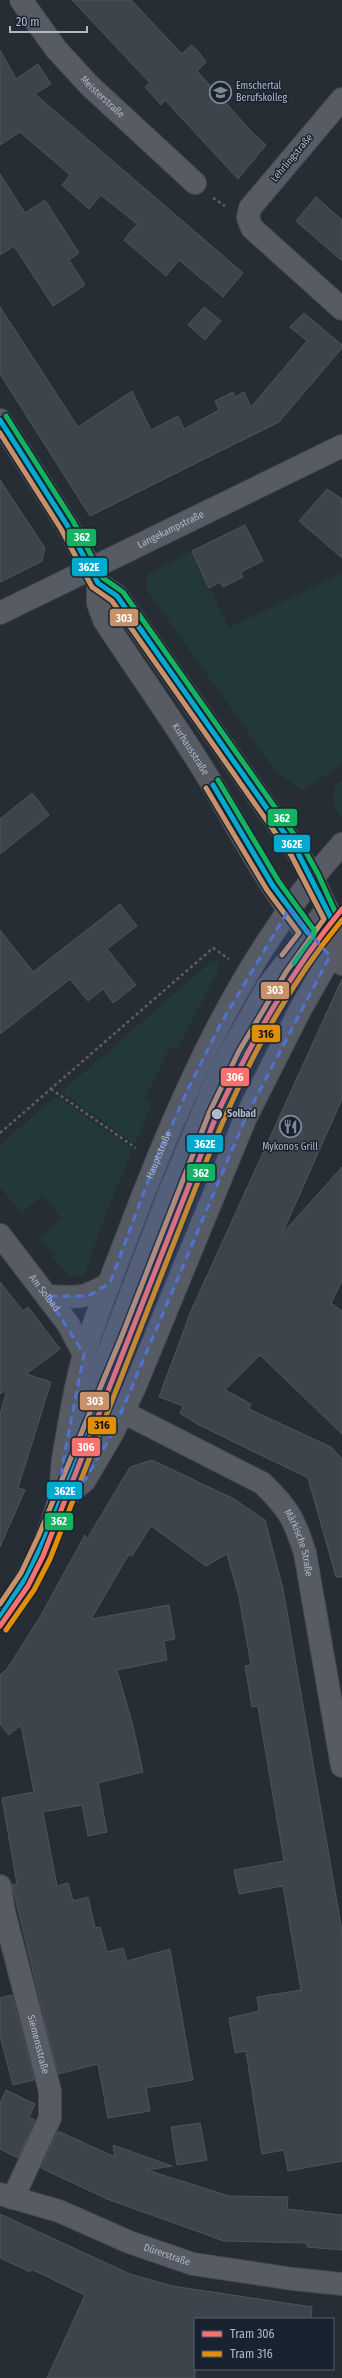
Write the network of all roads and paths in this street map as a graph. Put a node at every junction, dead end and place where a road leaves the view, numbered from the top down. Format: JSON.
{"nodes":[{"id":1,"x":21,"y":0,"type":"edge"},
{"id":2,"x":342,"y":99,"type":"edge"},
{"id":3,"x":194,"y":183,"type":"dead end"},
{"id":4,"x":342,"y":309,"type":"edge"},
{"id":5,"x":0,"y":420,"type":"edge"},
{"id":6,"x":342,"y":446,"type":"edge"},
{"id":7,"x":94,"y":576,"type":"junction"},
{"id":8,"x":0,"y":614,"type":"edge"},
{"id":9,"x":342,"y":844,"type":"edge"},
{"id":10,"x":312,"y":877,"type":"junction"},
{"id":11,"x":289,"y":909,"type":"junction"},
{"id":12,"x":331,"y":939,"type":"edge"},
{"id":13,"x":230,"y":960,"type":"dead end"},
{"id":14,"x":51,"y":1088,"type":"junction"},
{"id":15,"x":0,"y":1133,"type":"edge"},
{"id":16,"x":155,"y":1162,"type":"junction"},
{"id":17,"x":0,"y":1235,"type":"edge"},
{"id":18,"x":110,"y":1283,"type":"junction"},
{"id":19,"x":47,"y":1296,"type":"junction"},
{"id":20,"x":84,"y":1354,"type":"junction"},
{"id":21,"x":123,"y":1412,"type":"junction"},
{"id":22,"x":59,"y":1502,"type":"junction"},
{"id":23,"x":0,"y":1618,"type":"edge"},
{"id":24,"x":342,"y":1766,"type":"edge"},
{"id":25,"x":0,"y":1886,"type":"edge"},
{"id":26,"x":7,"y":2196,"type":"edge"},
{"id":27,"x":342,"y":2284,"type":"edge"}],
"edges":[{"from":1,"to":3,"type":"street","name":"Meisterstraße"},
{"from":2,"to":4,"type":"street","name":"Lehrlingstraße"},
{"from":5,"to":7,"type":"street","name":"Kurhausstraße"},
{"from":6,"to":7,"type":"street","name":"Langekampstraße"},
{"from":7,"to":8,"type":"street","name":"Langekampstraße"},
{"from":7,"to":10,"type":"street","name":"Kurhausstraße"},
{"from":7,"to":11,"type":"street","name":"Kurhausstraße"},
{"from":9,"to":10,"type":"street","name":"Hauptstraße"},
{"from":10,"to":11,"type":"street","name":"Hauptstraße"},
{"from":10,"to":12,"type":"street","name":"Kurhausstraße"},
{"from":11,"to":12,"type":"street","name":"Kurhausstraße"},
{"from":11,"to":16,"type":"street","name":"Hauptstraße"},
{"from":12,"to":21,"type":"street","name":"Hauptstraße"},
{"from":12,"to":22,"type":"street"},
{"from":13,"to":14,"type":"path"},
{"from":14,"to":15,"type":"path"},
{"from":14,"to":16,"type":"path"},
{"from":16,"to":18,"type":"street","name":"Hauptstraße"},
{"from":17,"to":19,"type":"street","name":"Am Solbad"},
{"from":18,"to":19,"type":"street"},
{"from":18,"to":20,"type":"street","name":"Hauptstraße"},
{"from":19,"to":20,"type":"street","name":"Am Solbad"},
{"from":20,"to":22,"type":"street","name":"Hauptstraße"},
{"from":21,"to":22,"type":"street","name":"Hauptstraße"},
{"from":21,"to":24,"type":"street","name":"Märkische Straße"},
{"from":22,"to":23,"type":"street","name":"Hauptstraße"},
{"from":25,"to":26,"type":"street","name":"Siemensstraße"},
{"from":26,"to":27,"type":"street","name":"Dürerstraße"}]}
